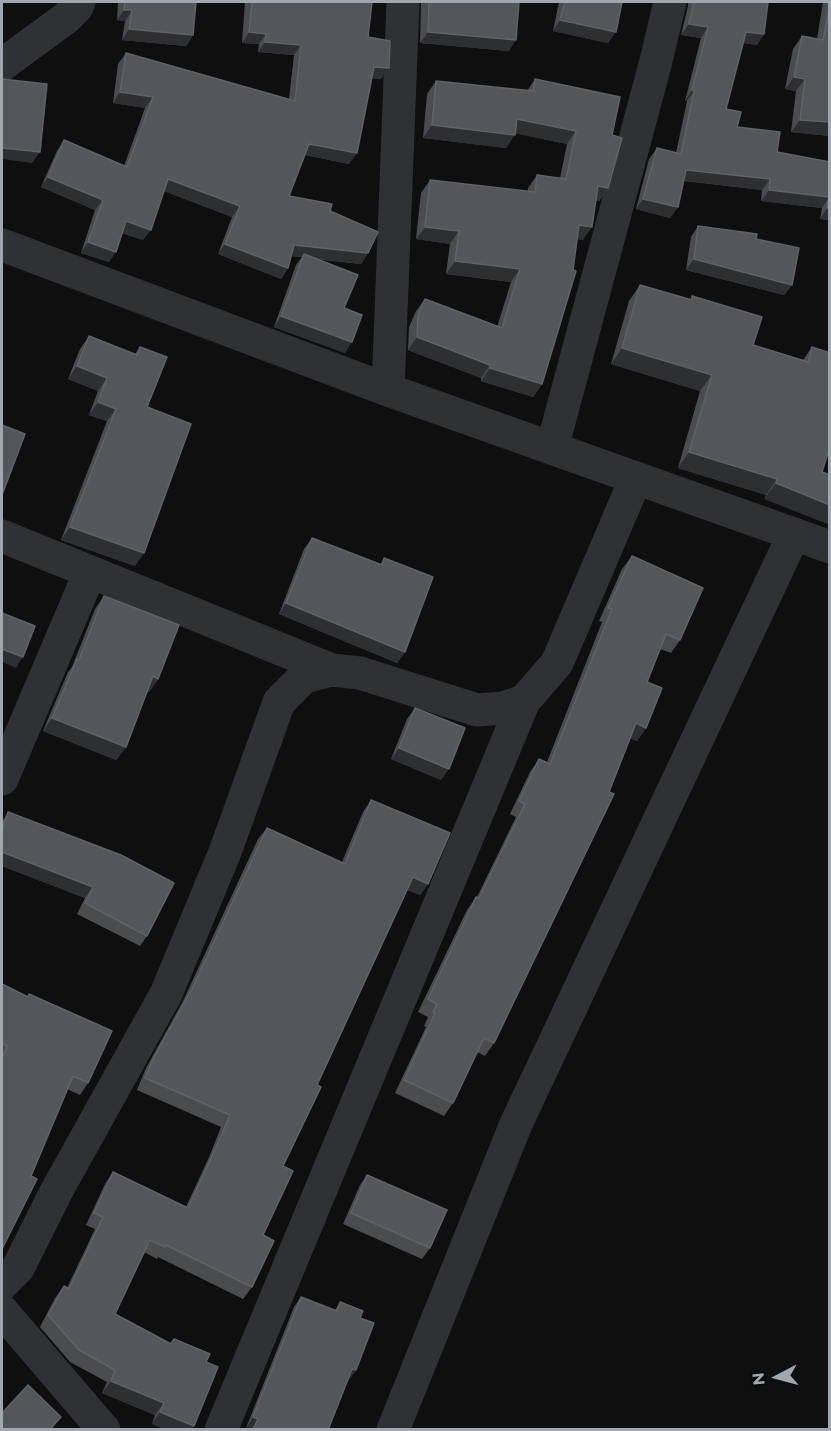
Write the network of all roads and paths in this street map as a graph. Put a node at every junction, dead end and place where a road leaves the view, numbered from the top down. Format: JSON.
{"nodes":[{"id":1,"x":79,"y":2,"type":"edge"},
{"id":2,"x":403,"y":2,"type":"edge"},
{"id":3,"x":670,"y":2,"type":"edge"},
{"id":4,"x":2,"y":65,"type":"edge"},
{"id":5,"x":2,"y":245,"type":"edge"},
{"id":6,"x":388,"y":390,"type":"junction"},
{"id":7,"x":552,"y":448,"type":"junction"},
{"id":8,"x":636,"y":478,"type":"junction"},
{"id":9,"x":794,"y":534,"type":"junction"},
{"id":10,"x":2,"y":537,"type":"edge"},
{"id":11,"x":830,"y":547,"type":"edge"},
{"id":12,"x":90,"y":573,"type":"junction"},
{"id":13,"x":332,"y":670,"type":"junction"},
{"id":14,"x":524,"y":701,"type":"junction"},
{"id":15,"x":2,"y":779,"type":"edge"},
{"id":16,"x":2,"y":1284,"type":"edge"},
{"id":17,"x":2,"y":1311,"type":"edge"},
{"id":18,"x":104,"y":1430,"type":"edge"},
{"id":19,"x":221,"y":1430,"type":"edge"},
{"id":20,"x":393,"y":1430,"type":"edge"}],
"edges":[{"from":1,"to":4,"type":"street"},
{"from":2,"to":6,"type":"street"},
{"from":3,"to":7,"type":"street"},
{"from":5,"to":6,"type":"street"},
{"from":6,"to":7,"type":"street"},
{"from":7,"to":8,"type":"street"},
{"from":8,"to":9,"type":"street"},
{"from":8,"to":14,"type":"street"},
{"from":9,"to":11,"type":"street"},
{"from":9,"to":20,"type":"street"},
{"from":10,"to":12,"type":"street"},
{"from":12,"to":13,"type":"street"},
{"from":12,"to":15,"type":"street"},
{"from":13,"to":14,"type":"street"},
{"from":13,"to":16,"type":"street"},
{"from":14,"to":19,"type":"street"},
{"from":17,"to":18,"type":"street"}]}
